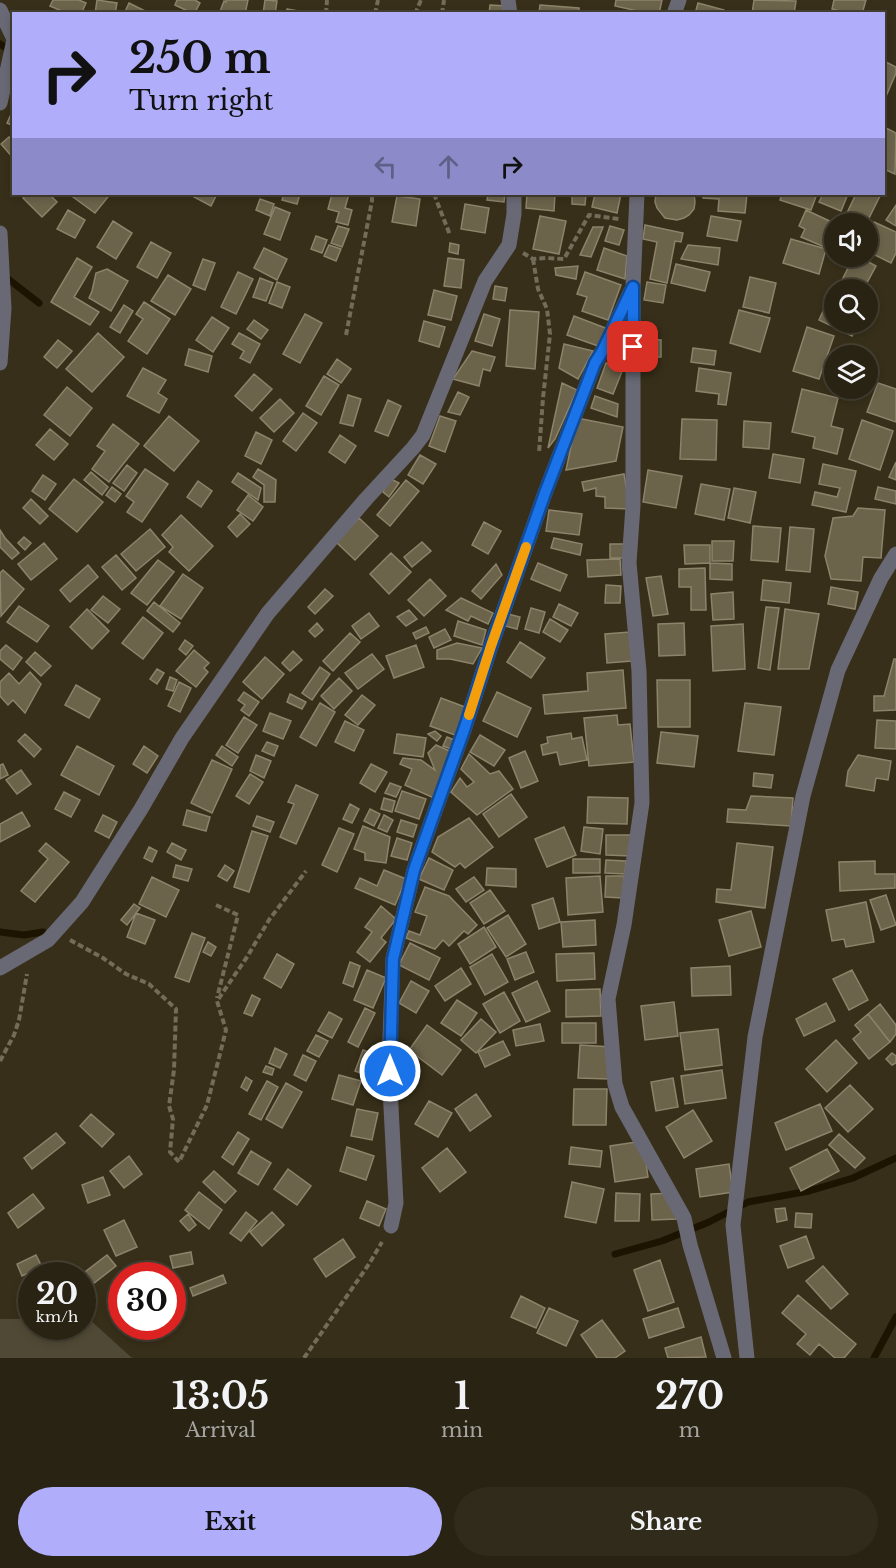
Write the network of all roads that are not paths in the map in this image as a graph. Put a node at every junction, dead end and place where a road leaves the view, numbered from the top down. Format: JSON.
{"nodes":[{"id":1,"x":0,"y":10,"type":"edge"},
{"id":2,"x":12,"y":35,"type":"edge"},
{"id":3,"x":12,"y":48,"type":"edge"},
{"id":4,"x":0,"y":103,"type":"edge"},
{"id":5,"x":514,"y":195,"type":"edge"},
{"id":6,"x":637,"y":195,"type":"edge"},
{"id":7,"x":0,"y":233,"type":"edge"},
{"id":8,"x":633,"y":287,"type":"junction"},
{"id":9,"x":0,"y":363,"type":"edge"},
{"id":10,"x":896,"y":554,"type":"edge"},
{"id":11,"x":0,"y":968,"type":"edge"},
{"id":12,"x":391,"y":1226,"type":"road end"},
{"id":13,"x":724,"y":1358,"type":"edge"},
{"id":14,"x":747,"y":1358,"type":"edge"}],
"edges":[{"from":1,"to":2,"type":"street"},
{"from":3,"to":4,"type":"street"},
{"from":5,"to":11,"type":"street"},
{"from":6,"to":8,"type":"street"},
{"from":7,"to":9,"type":"street"},
{"from":8,"to":12,"type":"street"},
{"from":8,"to":13,"type":"street"},
{"from":10,"to":14,"type":"street"}]}
